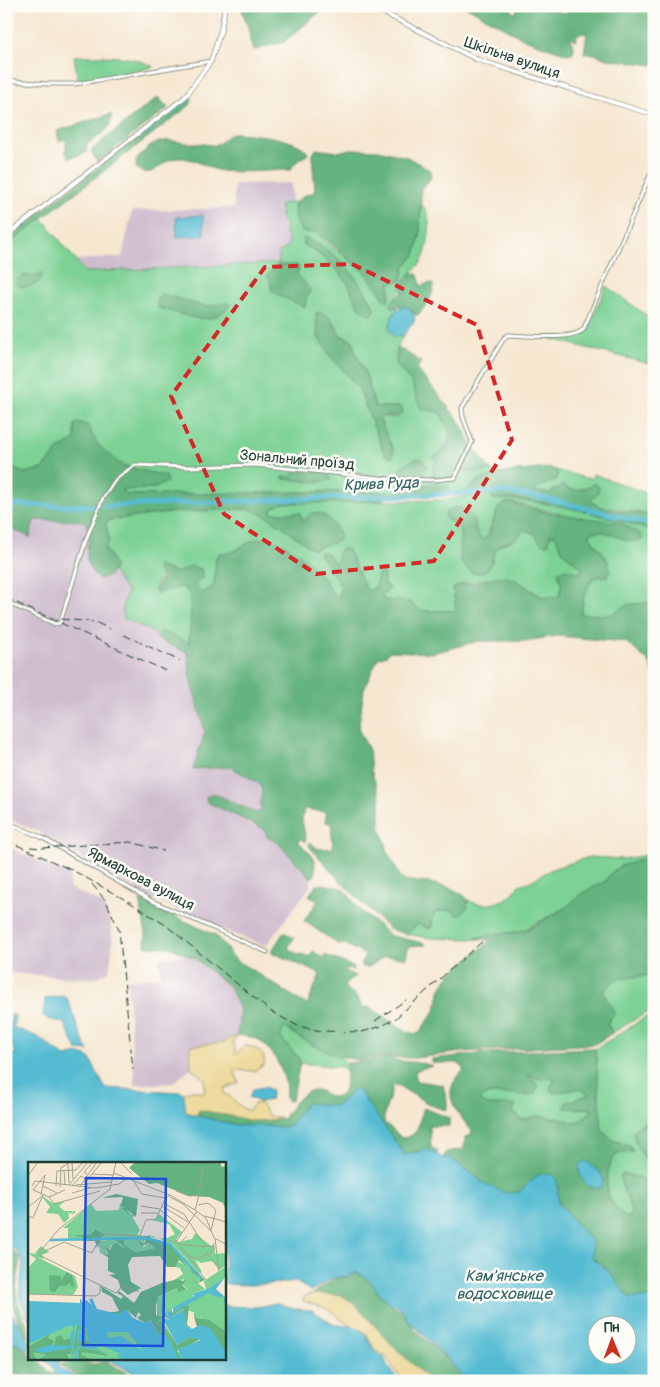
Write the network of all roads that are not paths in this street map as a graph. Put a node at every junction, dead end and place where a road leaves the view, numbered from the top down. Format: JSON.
{"nodes":[{"id":1,"x":225,"y":6,"type":"edge"},
{"id":2,"x":370,"y":6,"type":"edge"},
{"id":3,"x":211,"y":61,"type":"junction"},
{"id":4,"x":6,"y":80,"type":"edge"},
{"id":5,"x":654,"y":115,"type":"edge"},
{"id":6,"x":654,"y":166,"type":"edge"},
{"id":7,"x":6,"y":236,"type":"edge"},
{"id":8,"x":6,"y":602,"type":"edge"},
{"id":9,"x":6,"y":822,"type":"edge"},
{"id":10,"x":267,"y":952,"type":"dead end"}],
"edges":[{"from":1,"to":3,"type":"main road"},
{"from":2,"to":5,"type":"main road","name":"Шкільна вулиця"},
{"from":3,"to":4,"type":"street"},
{"from":3,"to":7,"type":"main road"},
{"from":6,"to":8,"type":"street","name":"Зональний проїзд"},
{"from":9,"to":10,"type":"street","name":"Ярмаркова вулиця"}]}
